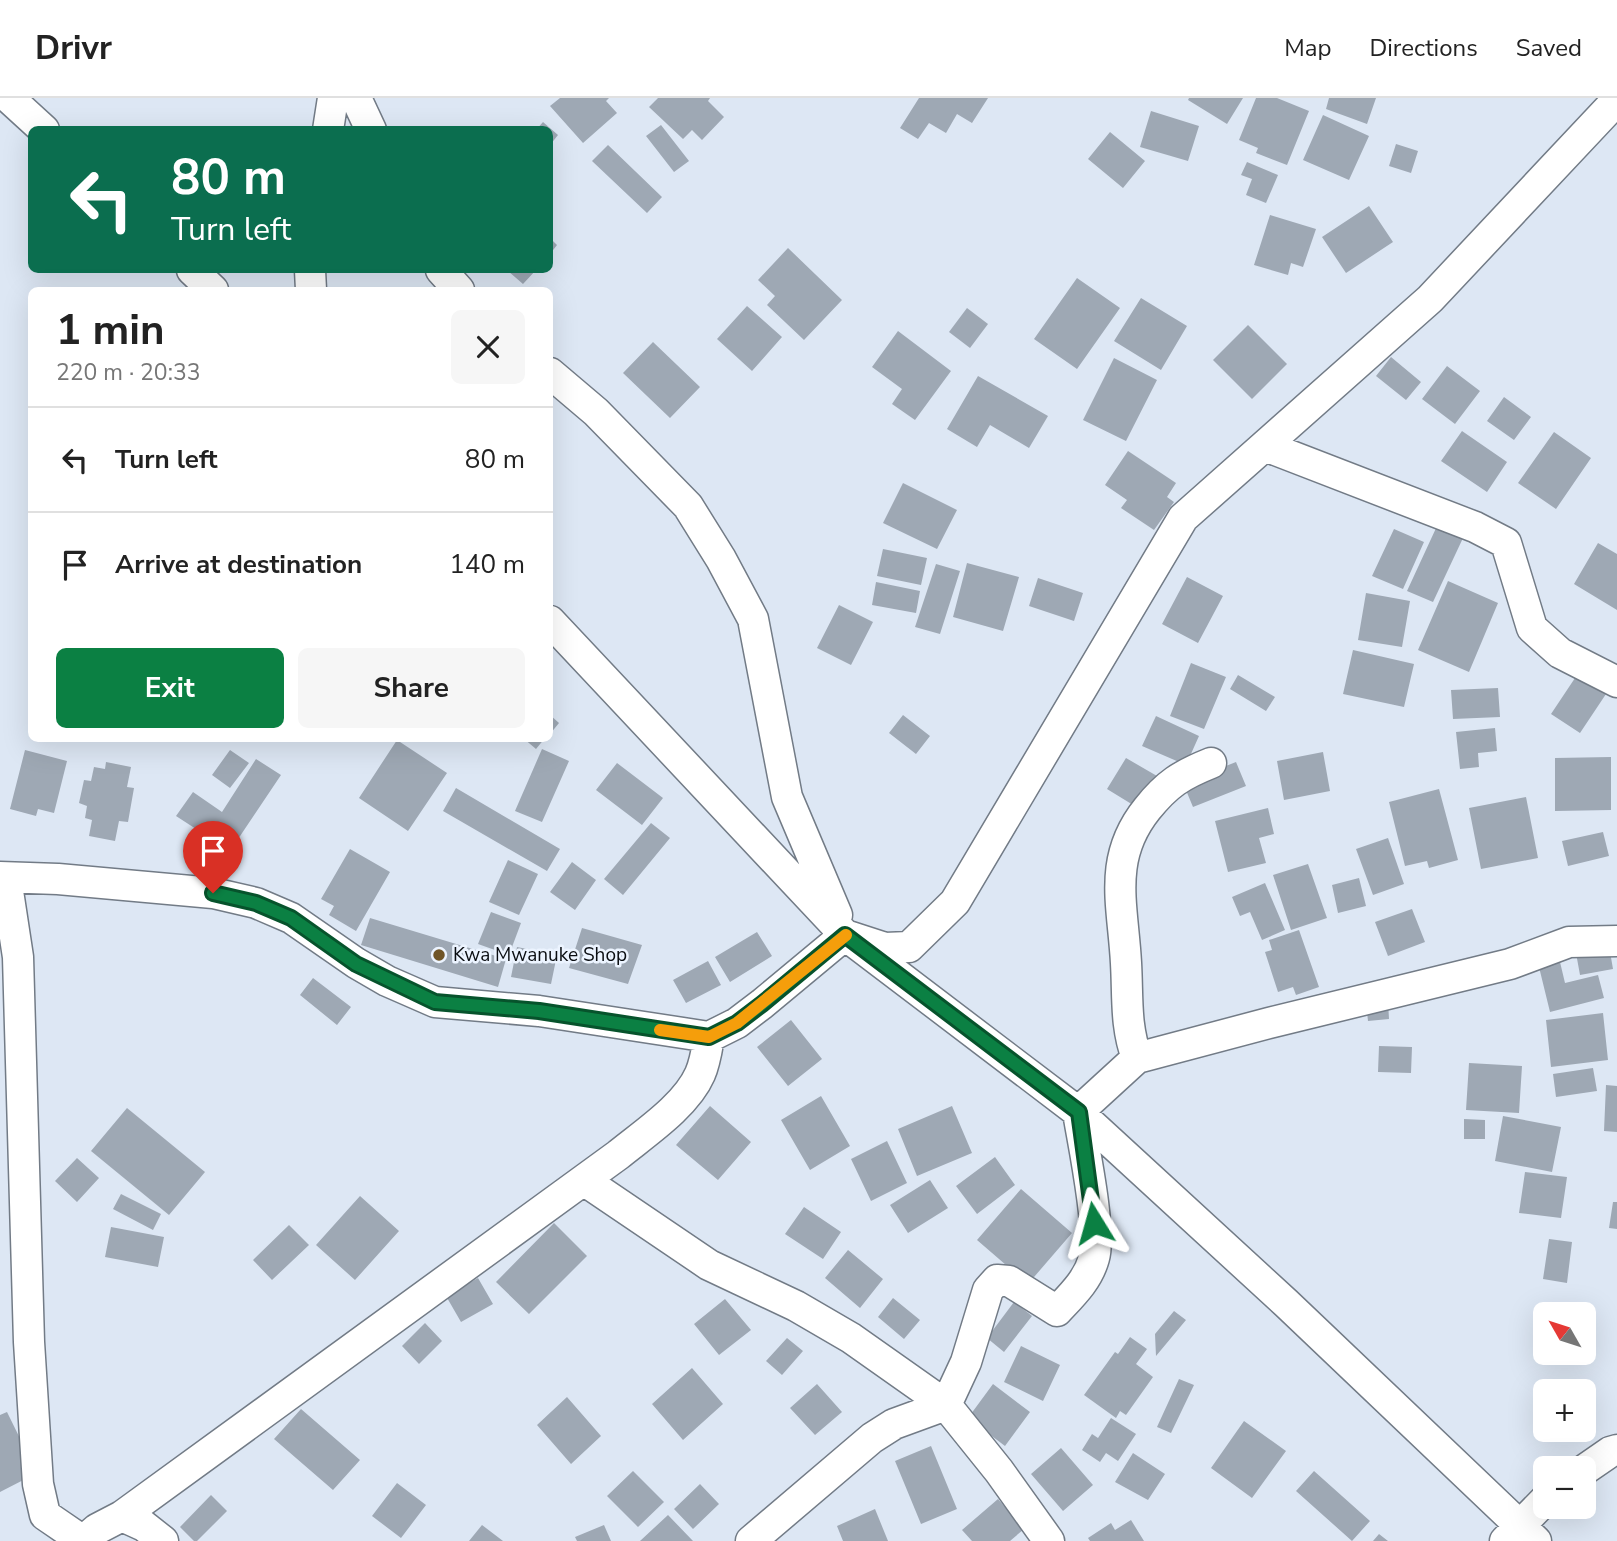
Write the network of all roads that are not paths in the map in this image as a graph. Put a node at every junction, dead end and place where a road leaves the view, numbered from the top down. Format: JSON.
{"nodes":[{"id":1,"x":9,"y":98,"type":"edge"},
{"id":2,"x":334,"y":98,"type":"edge"},
{"id":3,"x":356,"y":98,"type":"edge"},
{"id":4,"x":1617,"y":100,"type":"edge"},
{"id":5,"x":40,"y":126,"type":"edge"},
{"id":6,"x":329,"y":126,"type":"edge"},
{"id":7,"x":369,"y":126,"type":"edge"},
{"id":8,"x":195,"y":273,"type":"edge"},
{"id":9,"x":445,"y":273,"type":"edge"},
{"id":10,"x":210,"y":287,"type":"edge"},
{"id":11,"x":456,"y":287,"type":"edge"},
{"id":12,"x":553,"y":376,"type":"edge"},
{"id":13,"x":1265,"y":446,"type":"junction"},
{"id":14,"x":553,"y":624,"type":"edge"},
{"id":15,"x":1617,"y":682,"type":"edge"},
{"id":16,"x":1211,"y":764,"type":"dead end"},
{"id":17,"x":3,"y":878,"type":"edge"},
{"id":18,"x":845,"y":935,"type":"junction"},
{"id":19,"x":1617,"y":941,"type":"edge"},
{"id":20,"x":709,"y":1037,"type":"junction"},
{"id":21,"x":1138,"y":1058,"type":"junction"},
{"id":22,"x":1079,"y":1112,"type":"junction"},
{"id":23,"x":585,"y":1181,"type":"junction"},
{"id":24,"x":946,"y":1405,"type":"junction"},
{"id":25,"x":1617,"y":1450,"type":"edge"},
{"id":26,"x":1596,"y":1462,"type":"edge"},
{"id":27,"x":122,"y":1516,"type":"junction"},
{"id":28,"x":1533,"y":1517,"type":"edge"},
{"id":29,"x":1520,"y":1535,"type":"edge"},
{"id":30,"x":83,"y":1541,"type":"edge"},
{"id":31,"x":163,"y":1541,"type":"edge"},
{"id":32,"x":751,"y":1541,"type":"edge"},
{"id":33,"x":1049,"y":1541,"type":"edge"}],
"edges":[{"from":1,"to":5,"type":"street"},
{"from":2,"to":6,"type":"street"},
{"from":3,"to":7,"type":"street"},
{"from":4,"to":13,"type":"street"},
{"from":8,"to":10,"type":"street"},
{"from":9,"to":11,"type":"street"},
{"from":12,"to":18,"type":"street"},
{"from":13,"to":15,"type":"street"},
{"from":13,"to":18,"type":"street"},
{"from":14,"to":18,"type":"street"},
{"from":16,"to":21,"type":"street"},
{"from":17,"to":20,"type":"street"},
{"from":17,"to":30,"type":"street"},
{"from":18,"to":20,"type":"street"},
{"from":18,"to":22,"type":"street"},
{"from":19,"to":21,"type":"street"},
{"from":20,"to":23,"type":"street"},
{"from":21,"to":22,"type":"street"},
{"from":22,"to":24,"type":"street"},
{"from":22,"to":29,"type":"street"},
{"from":23,"to":24,"type":"street"},
{"from":23,"to":27,"type":"street"},
{"from":24,"to":32,"type":"street"},
{"from":24,"to":33,"type":"street"},
{"from":25,"to":26,"type":"street"},
{"from":27,"to":30,"type":"street"},
{"from":27,"to":31,"type":"street"},
{"from":28,"to":29,"type":"street"}]}
